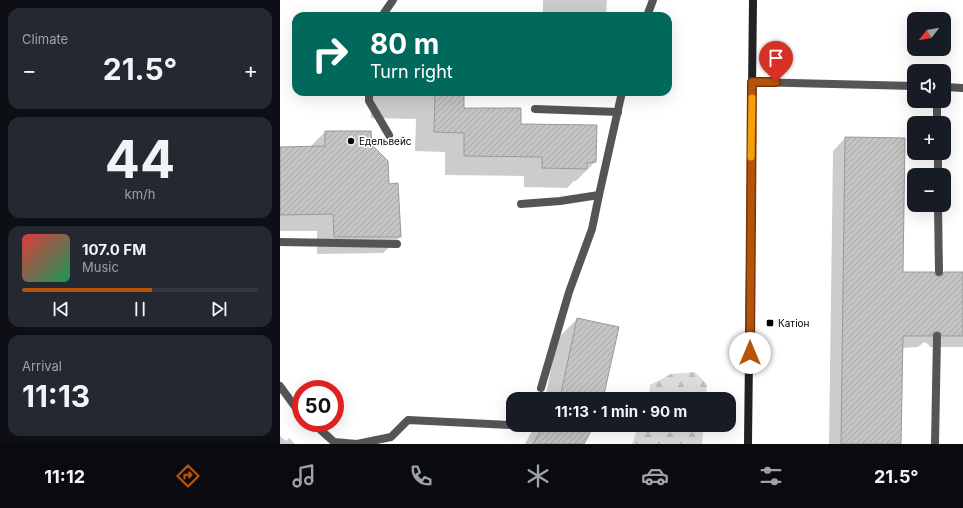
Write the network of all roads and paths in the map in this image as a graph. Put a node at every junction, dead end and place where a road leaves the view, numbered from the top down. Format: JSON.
{"nodes":[{"id":1,"x":393,"y":0,"type":"edge"},
{"id":2,"x":653,"y":0,"type":"edge"},
{"id":3,"x":753,"y":0,"type":"edge"},
{"id":4,"x":385,"y":12,"type":"edge"},
{"id":5,"x":648,"y":12,"type":"edge"},
{"id":6,"x":752,"y":82,"type":"junction"},
{"id":7,"x":907,"y":86,"type":"edge"},
{"id":8,"x":951,"y":87,"type":"edge"},
{"id":9,"x":963,"y":88,"type":"edge"},
{"id":10,"x":369,"y":96,"type":"edge"},
{"id":11,"x":621,"y":96,"type":"edge"},
{"id":12,"x":535,"y":109,"type":"dead end"},
{"id":13,"x":618,"y":112,"type":"junction"},
{"id":14,"x":389,"y":135,"type":"dead end"},
{"id":15,"x":599,"y":195,"type":"junction"},
{"id":16,"x":520,"y":204,"type":"dead end"},
{"id":17,"x":938,"y":212,"type":"edge"},
{"id":18,"x":280,"y":242,"type":"edge"},
{"id":19,"x":397,"y":244,"type":"dead end"},
{"id":20,"x":939,"y":272,"type":"dead end"},
{"id":21,"x":937,"y":336,"type":"dead end"},
{"id":22,"x":541,"y":388,"type":"dead end"},
{"id":23,"x":281,"y":389,"type":"edge"},
{"id":24,"x":292,"y":403,"type":"edge"},
{"id":25,"x":506,"y":425,"type":"edge"},
{"id":26,"x":323,"y":432,"type":"edge"},
{"id":27,"x":748,"y":444,"type":"edge"},
{"id":28,"x":935,"y":444,"type":"edge"}],
"edges":[{"from":1,"to":4,"type":"lane"},
{"from":2,"to":5,"type":"lane"},
{"from":3,"to":6,"type":"main road"},
{"from":6,"to":7,"type":"lane"},
{"from":6,"to":27,"type":"main road"},
{"from":8,"to":9,"type":"lane"},
{"from":10,"to":14,"type":"lane"},
{"from":11,"to":13,"type":"lane"},
{"from":12,"to":13,"type":"lane"},
{"from":13,"to":15,"type":"lane"},
{"from":15,"to":16,"type":"lane"},
{"from":15,"to":22,"type":"lane"},
{"from":17,"to":20,"type":"lane"},
{"from":18,"to":19,"type":"lane"},
{"from":21,"to":28,"type":"lane"},
{"from":23,"to":24,"type":"lane"},
{"from":25,"to":26,"type":"lane"}]}
